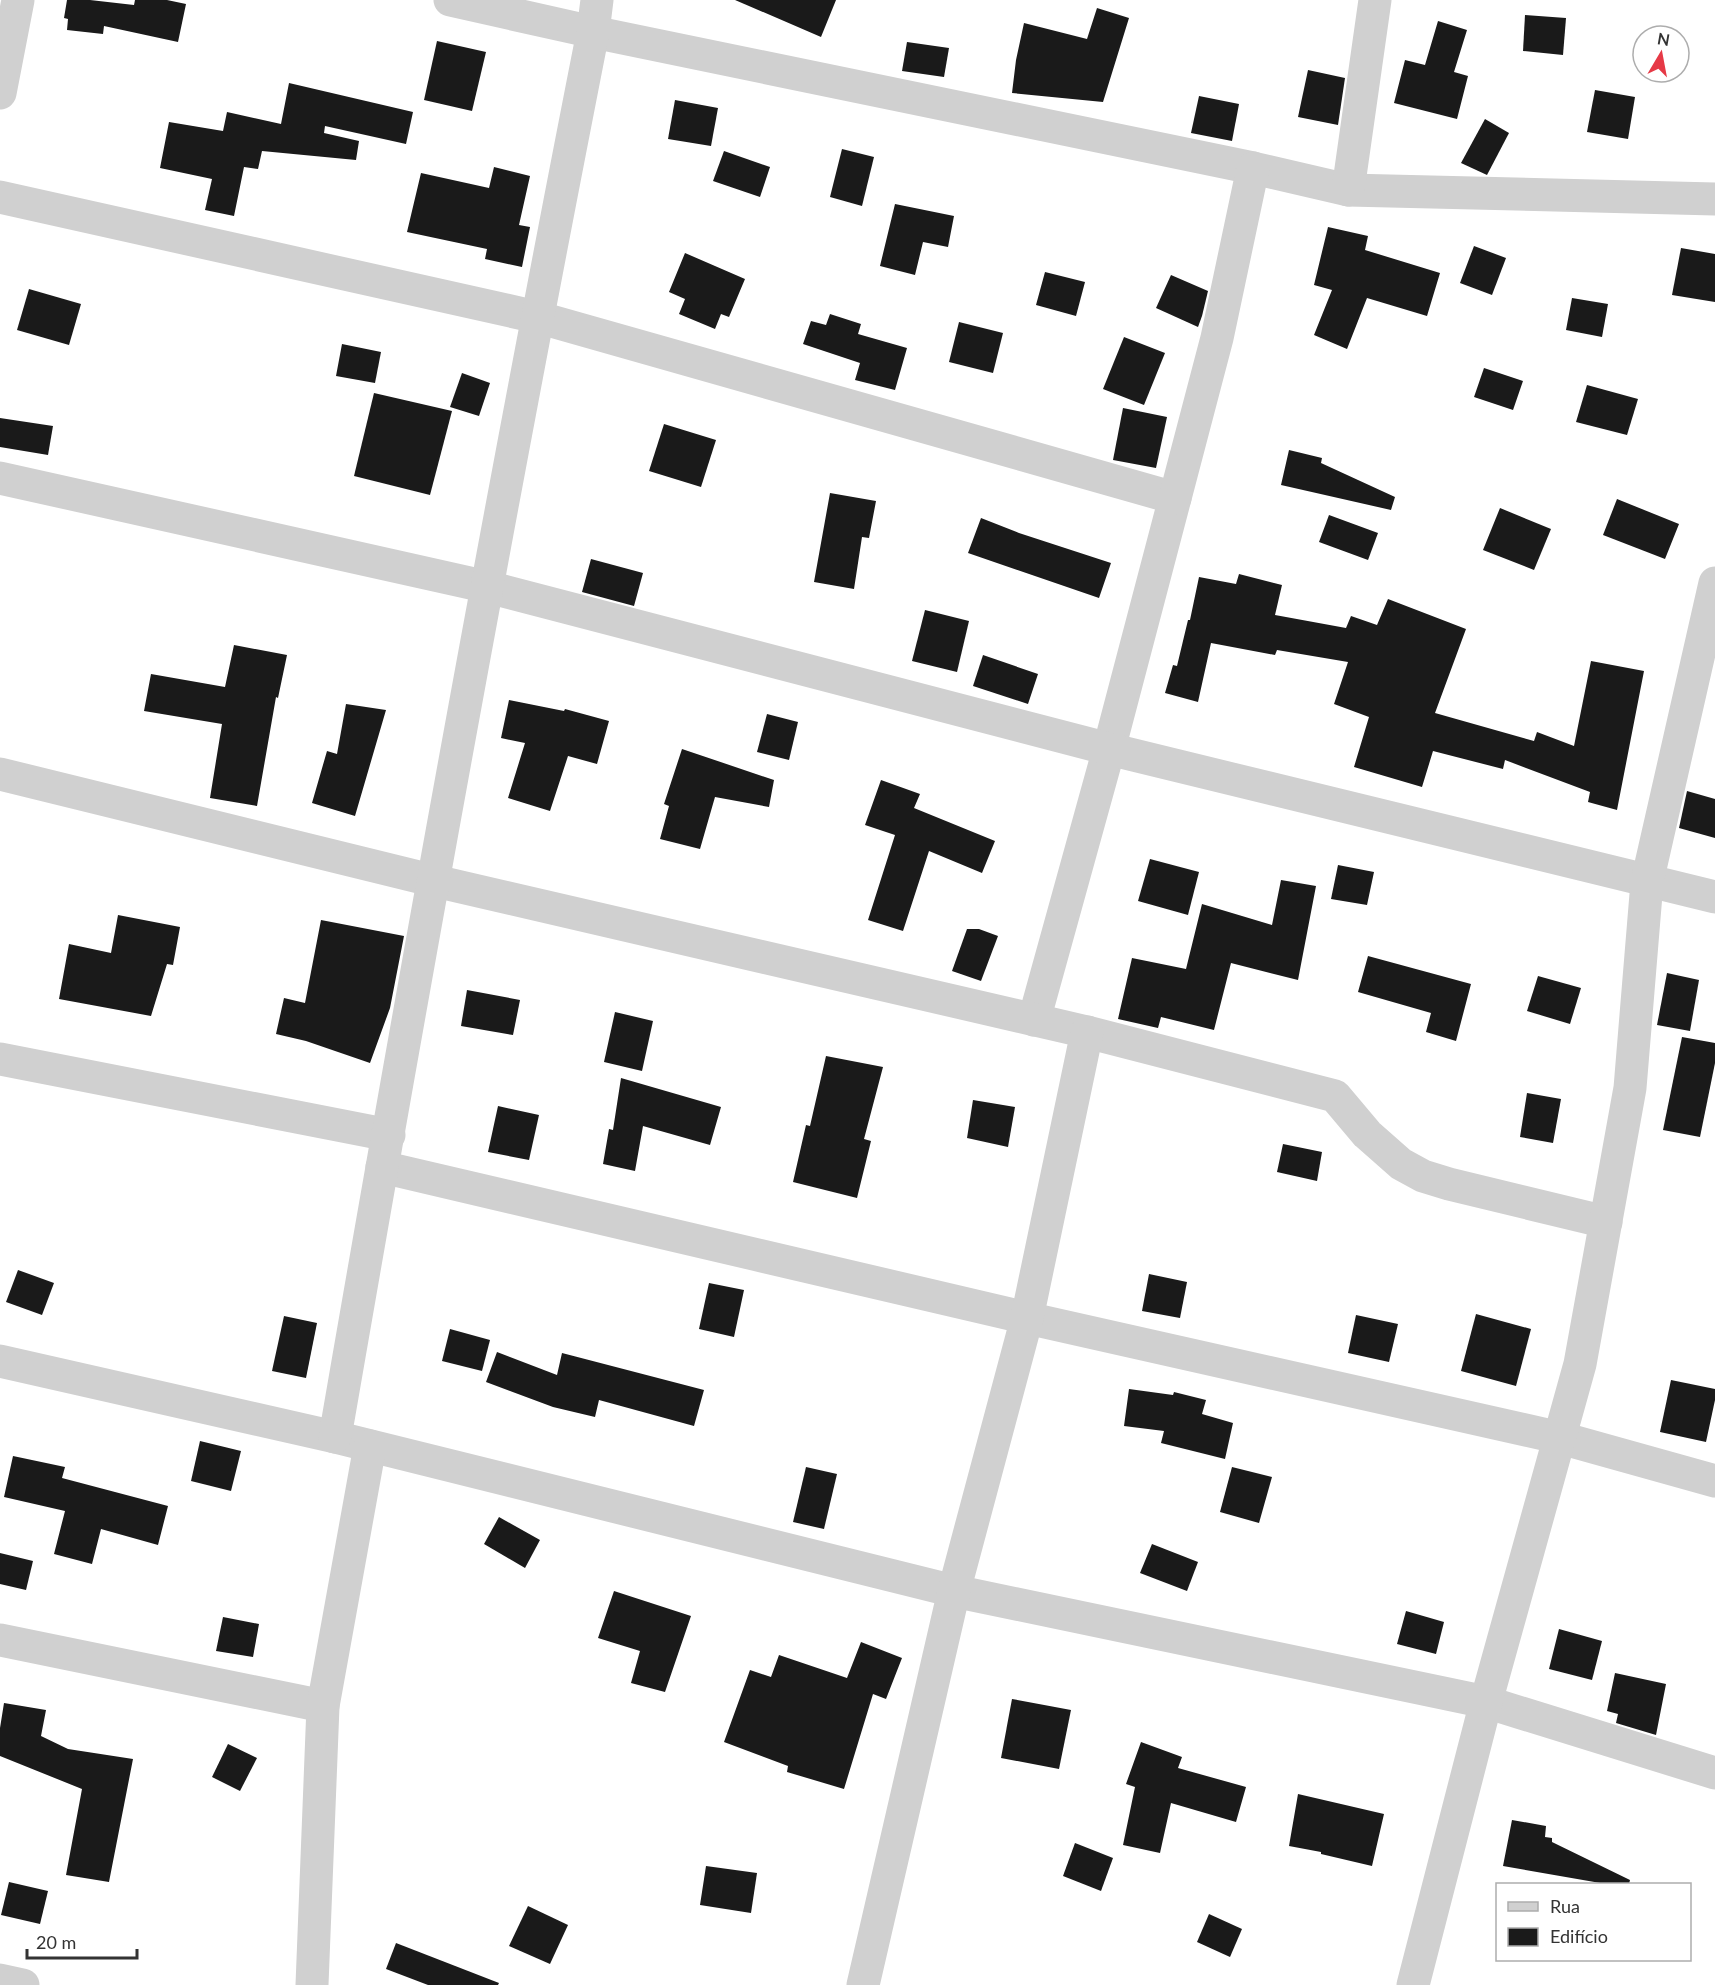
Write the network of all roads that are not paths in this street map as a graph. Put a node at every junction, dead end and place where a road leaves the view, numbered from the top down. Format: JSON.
{"nodes":[{"id":1,"x":18,"y":0,"type":"edge"},
{"id":2,"x":450,"y":0,"type":"edge"},
{"id":3,"x":597,"y":0,"type":"edge"},
{"id":4,"x":1375,"y":0,"type":"edge"},
{"id":5,"x":594,"y":32,"type":"junction"},
{"id":6,"x":0,"y":93,"type":"edge"},
{"id":7,"x":1252,"y":168,"type":"junction"},
{"id":8,"x":1348,"y":190,"type":"junction"},
{"id":9,"x":0,"y":197,"type":"edge"},
{"id":10,"x":1715,"y":199,"type":"edge"},
{"id":11,"x":537,"y":317,"type":"junction"},
{"id":12,"x":0,"y":478,"type":"edge"},
{"id":13,"x":1175,"y":498,"type":"junction"},
{"id":14,"x":1715,"y":583,"type":"edge"},
{"id":15,"x":488,"y":587,"type":"junction"},
{"id":16,"x":1109,"y":749,"type":"junction"},
{"id":17,"x":0,"y":774,"type":"edge"},
{"id":18,"x":435,"y":881,"type":"junction"},
{"id":19,"x":1647,"y":882,"type":"junction"},
{"id":20,"x":1715,"y":897,"type":"edge"},
{"id":21,"x":1034,"y":1020,"type":"junction"},
{"id":22,"x":1088,"y":1032,"type":"junction"},
{"id":23,"x":0,"y":1059,"type":"edge"},
{"id":24,"x":388,"y":1135,"type":"junction"},
{"id":25,"x":382,"y":1167,"type":"junction"},
{"id":26,"x":1606,"y":1222,"type":"junction"},
{"id":27,"x":1027,"y":1318,"type":"junction"},
{"id":28,"x":0,"y":1361,"type":"edge"},
{"id":29,"x":335,"y":1437,"type":"junction"},
{"id":30,"x":1561,"y":1438,"type":"junction"},
{"id":31,"x":370,"y":1446,"type":"junction"},
{"id":32,"x":1715,"y":1481,"type":"edge"},
{"id":33,"x":954,"y":1591,"type":"junction"},
{"id":34,"x":0,"y":1640,"type":"edge"},
{"id":35,"x":1486,"y":1702,"type":"junction"},
{"id":36,"x":323,"y":1706,"type":"junction"},
{"id":37,"x":1715,"y":1773,"type":"edge"},
{"id":38,"x":0,"y":1980,"type":"edge"},
{"id":39,"x":23,"y":1985,"type":"edge"},
{"id":40,"x":312,"y":1985,"type":"edge"},
{"id":41,"x":863,"y":1985,"type":"edge"},
{"id":42,"x":1413,"y":1985,"type":"edge"}],
"edges":[{"from":1,"to":6,"type":"street"},
{"from":2,"to":5,"type":"street"},
{"from":3,"to":5,"type":"street"},
{"from":4,"to":8,"type":"street"},
{"from":5,"to":7,"type":"street"},
{"from":5,"to":11,"type":"street"},
{"from":7,"to":8,"type":"street"},
{"from":7,"to":13,"type":"street"},
{"from":8,"to":10,"type":"street"},
{"from":9,"to":11,"type":"street"},
{"from":11,"to":13,"type":"street"},
{"from":11,"to":15,"type":"street"},
{"from":12,"to":15,"type":"street"},
{"from":13,"to":16,"type":"street"},
{"from":14,"to":19,"type":"street"},
{"from":15,"to":16,"type":"street"},
{"from":15,"to":18,"type":"street"},
{"from":16,"to":19,"type":"street"},
{"from":16,"to":21,"type":"street"},
{"from":17,"to":18,"type":"street"},
{"from":18,"to":21,"type":"street"},
{"from":18,"to":24,"type":"street"},
{"from":19,"to":20,"type":"street"},
{"from":19,"to":26,"type":"street"},
{"from":21,"to":22,"type":"street"},
{"from":22,"to":26,"type":"street"},
{"from":22,"to":27,"type":"street"},
{"from":23,"to":24,"type":"street"},
{"from":24,"to":25,"type":"street"},
{"from":25,"to":27,"type":"street"},
{"from":25,"to":29,"type":"street"},
{"from":26,"to":30,"type":"street"},
{"from":27,"to":30,"type":"street"},
{"from":27,"to":33,"type":"street"},
{"from":28,"to":29,"type":"street"},
{"from":29,"to":31,"type":"street"},
{"from":30,"to":32,"type":"street"},
{"from":30,"to":35,"type":"street"},
{"from":31,"to":33,"type":"street"},
{"from":31,"to":36,"type":"street"},
{"from":33,"to":35,"type":"street"},
{"from":33,"to":41,"type":"street"},
{"from":34,"to":36,"type":"street"},
{"from":35,"to":37,"type":"street"},
{"from":35,"to":42,"type":"street"},
{"from":36,"to":40,"type":"street"},
{"from":38,"to":39,"type":"street"}]}
